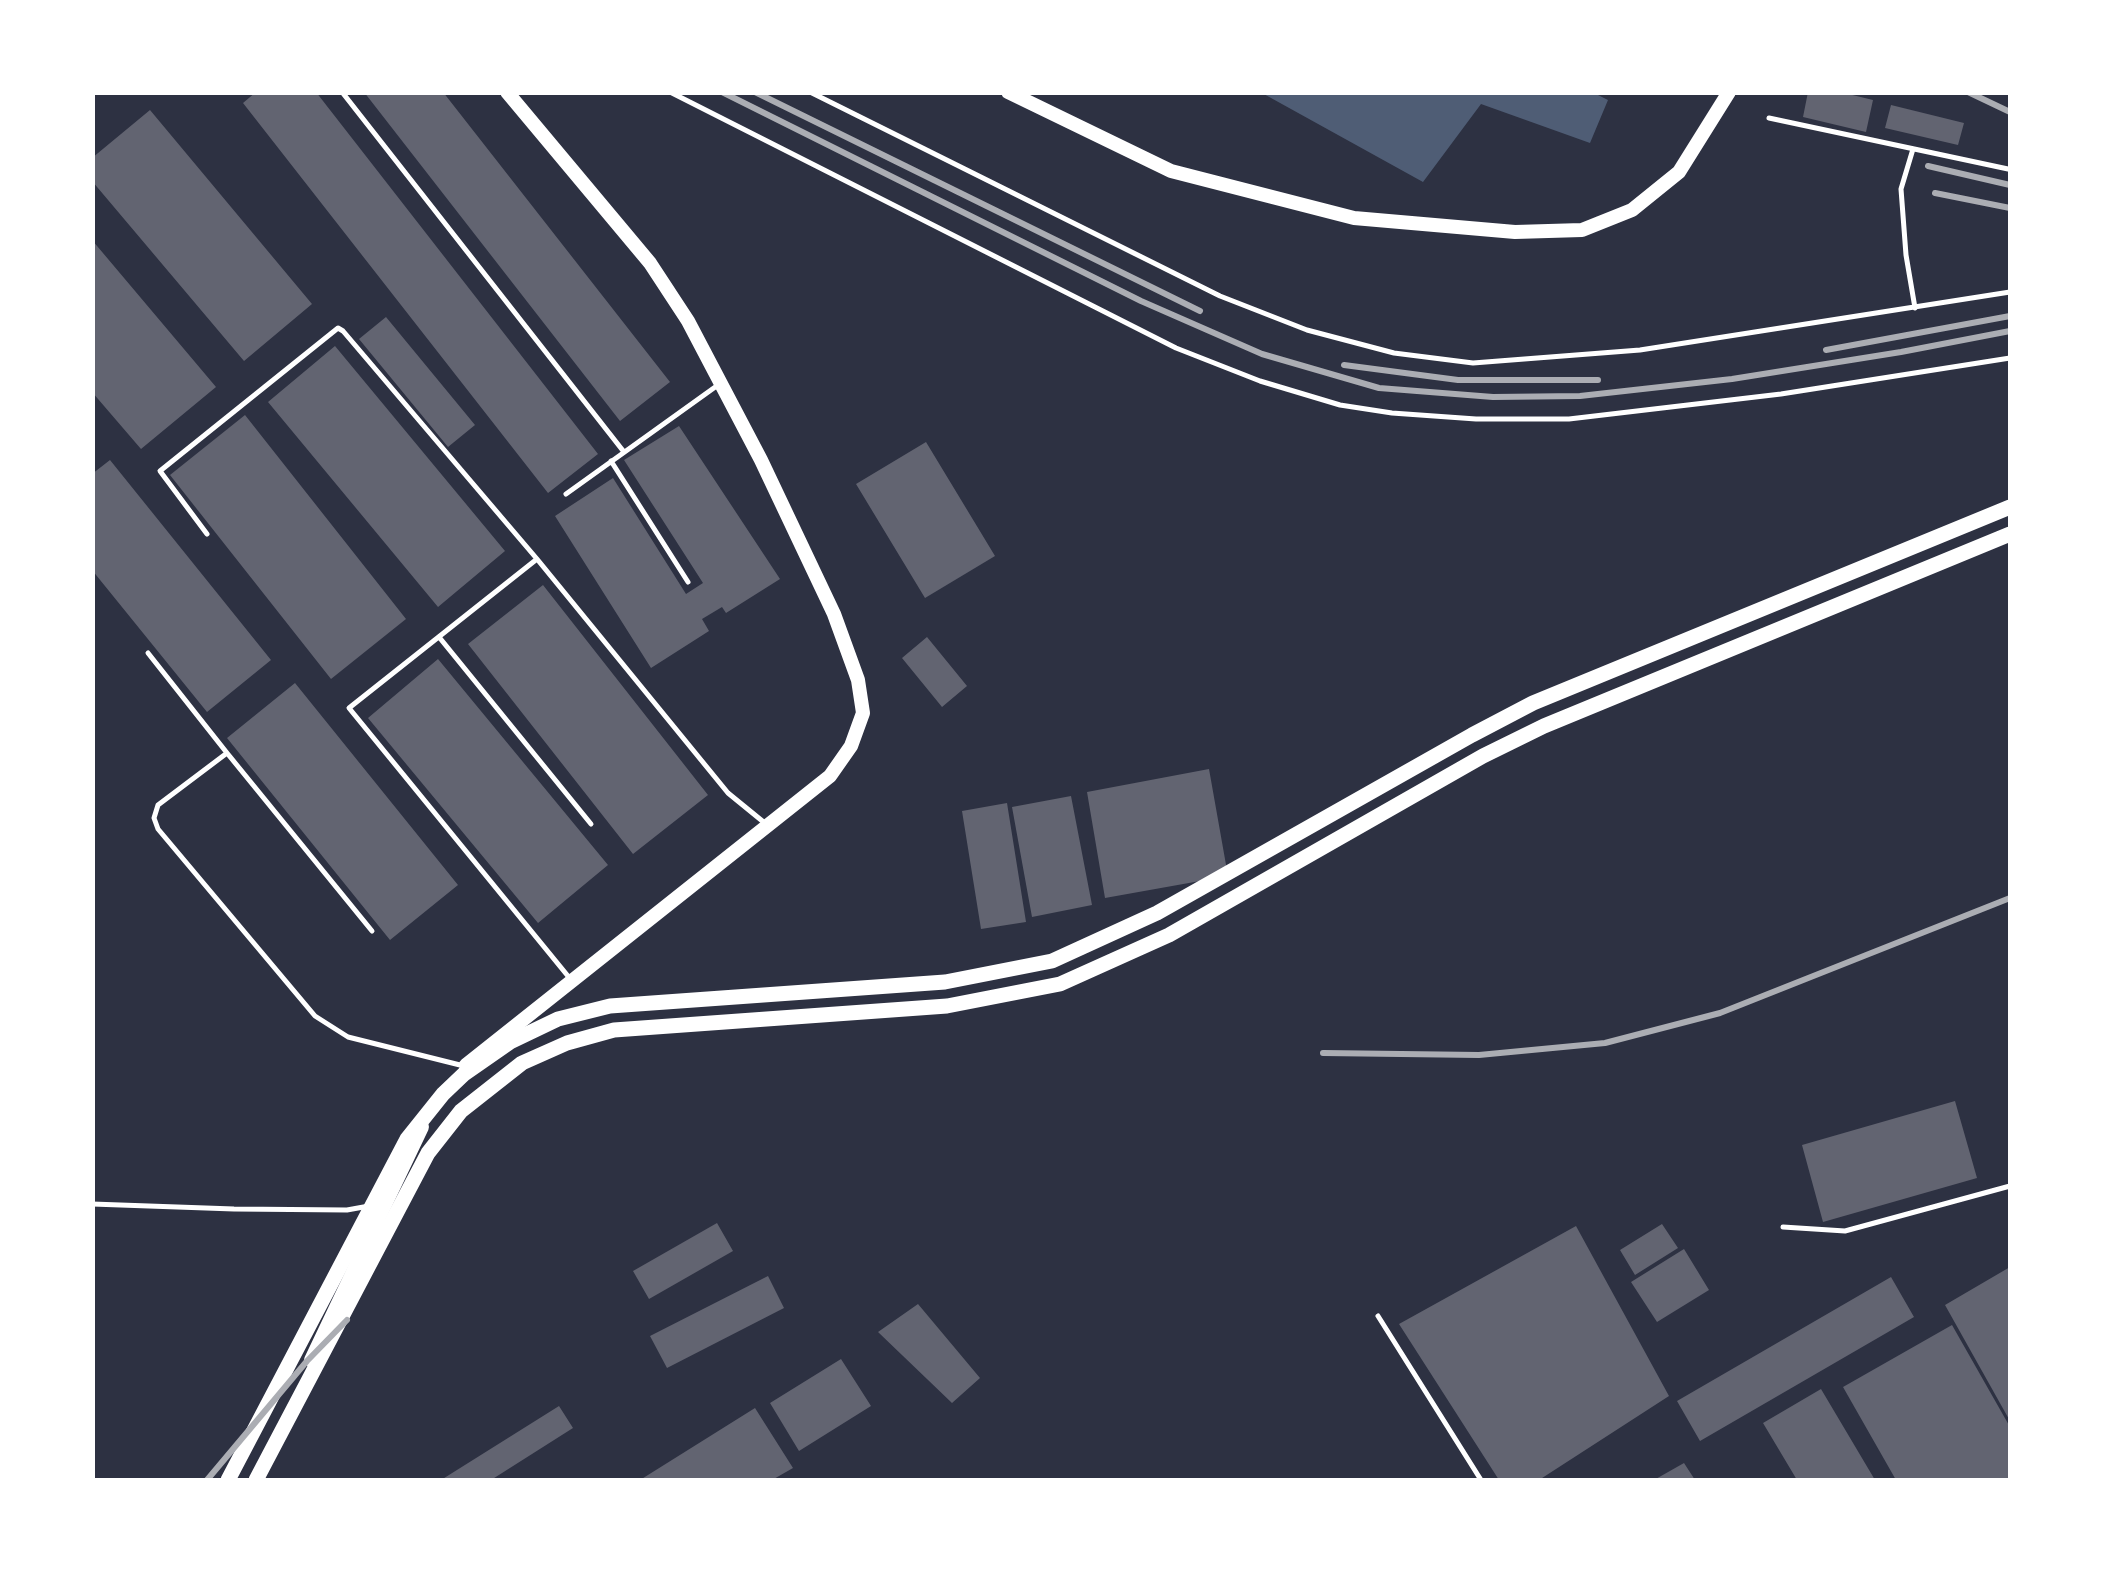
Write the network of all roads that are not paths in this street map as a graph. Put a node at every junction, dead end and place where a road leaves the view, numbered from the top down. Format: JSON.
{"nodes":[{"id":1,"x":342,"y":92,"type":"edge"},
{"id":2,"x":508,"y":92,"type":"edge"},
{"id":3,"x":670,"y":92,"type":"edge"},
{"id":4,"x":810,"y":92,"type":"edge"},
{"id":5,"x":1008,"y":92,"type":"edge"},
{"id":6,"x":1728,"y":92,"type":"edge"},
{"id":7,"x":1769,"y":118,"type":"dead end"},
{"id":8,"x":1913,"y":148,"type":"junction"},
{"id":9,"x":2008,"y":169,"type":"edge"},
{"id":10,"x":2010,"y":292,"type":"edge"},
{"id":11,"x":1916,"y":308,"type":"junction"},
{"id":12,"x":2010,"y":358,"type":"edge"},
{"id":13,"x":720,"y":383,"type":"junction"},
{"id":14,"x":624,"y":452,"type":"junction"},
{"id":15,"x":612,"y":461,"type":"junction"},
{"id":16,"x":566,"y":494,"type":"dead end"},
{"id":17,"x":2010,"y":507,"type":"edge"},
{"id":18,"x":207,"y":534,"type":"dead end"},
{"id":19,"x":2010,"y":534,"type":"edge"},
{"id":20,"x":537,"y":559,"type":"junction"},
{"id":21,"x":688,"y":582,"type":"dead end"},
{"id":22,"x":439,"y":637,"type":"junction"},
{"id":23,"x":148,"y":653,"type":"dead end"},
{"id":24,"x":227,"y":753,"type":"junction"},
{"id":25,"x":591,"y":824,"type":"dead end"},
{"id":26,"x":768,"y":826,"type":"junction"},
{"id":27,"x":372,"y":932,"type":"dead end"},
{"id":28,"x":573,"y":982,"type":"junction"},
{"id":29,"x":464,"y":1066,"type":"junction"},
{"id":30,"x":2010,"y":1186,"type":"edge"},
{"id":31,"x":92,"y":1204,"type":"edge"},
{"id":32,"x":383,"y":1204,"type":"junction"},
{"id":33,"x":1782,"y":1227,"type":"dead end"},
{"id":34,"x":1378,"y":1316,"type":"dead end"},
{"id":35,"x":228,"y":1480,"type":"edge"},
{"id":36,"x":253,"y":1480,"type":"edge"},
{"id":37,"x":1480,"y":1480,"type":"edge"}],
"edges":[{"from":1,"to":14,"type":"lane"},
{"from":2,"to":13,"type":"street"},
{"from":3,"to":12,"type":"lane"},
{"from":4,"to":11,"type":"lane"},
{"from":5,"to":6,"type":"street"},
{"from":7,"to":8,"type":"lane"},
{"from":8,"to":9,"type":"lane"},
{"from":8,"to":11,"type":"lane"},
{"from":10,"to":11,"type":"lane"},
{"from":13,"to":14,"type":"lane"},
{"from":13,"to":26,"type":"street"},
{"from":14,"to":15,"type":"lane"},
{"from":15,"to":16,"type":"lane"},
{"from":15,"to":21,"type":"lane"},
{"from":17,"to":35,"type":"main road"},
{"from":18,"to":20,"type":"lane"},
{"from":19,"to":36,"type":"main road"},
{"from":20,"to":22,"type":"lane"},
{"from":20,"to":26,"type":"lane"},
{"from":22,"to":25,"type":"lane"},
{"from":22,"to":28,"type":"lane"},
{"from":23,"to":24,"type":"lane"},
{"from":24,"to":27,"type":"lane"},
{"from":24,"to":29,"type":"lane"},
{"from":26,"to":28,"type":"street"},
{"from":28,"to":29,"type":"street"},
{"from":29,"to":32,"type":"street"},
{"from":30,"to":33,"type":"lane"},
{"from":31,"to":32,"type":"lane"},
{"from":32,"to":36,"type":"street"},
{"from":34,"to":37,"type":"lane"}]}
